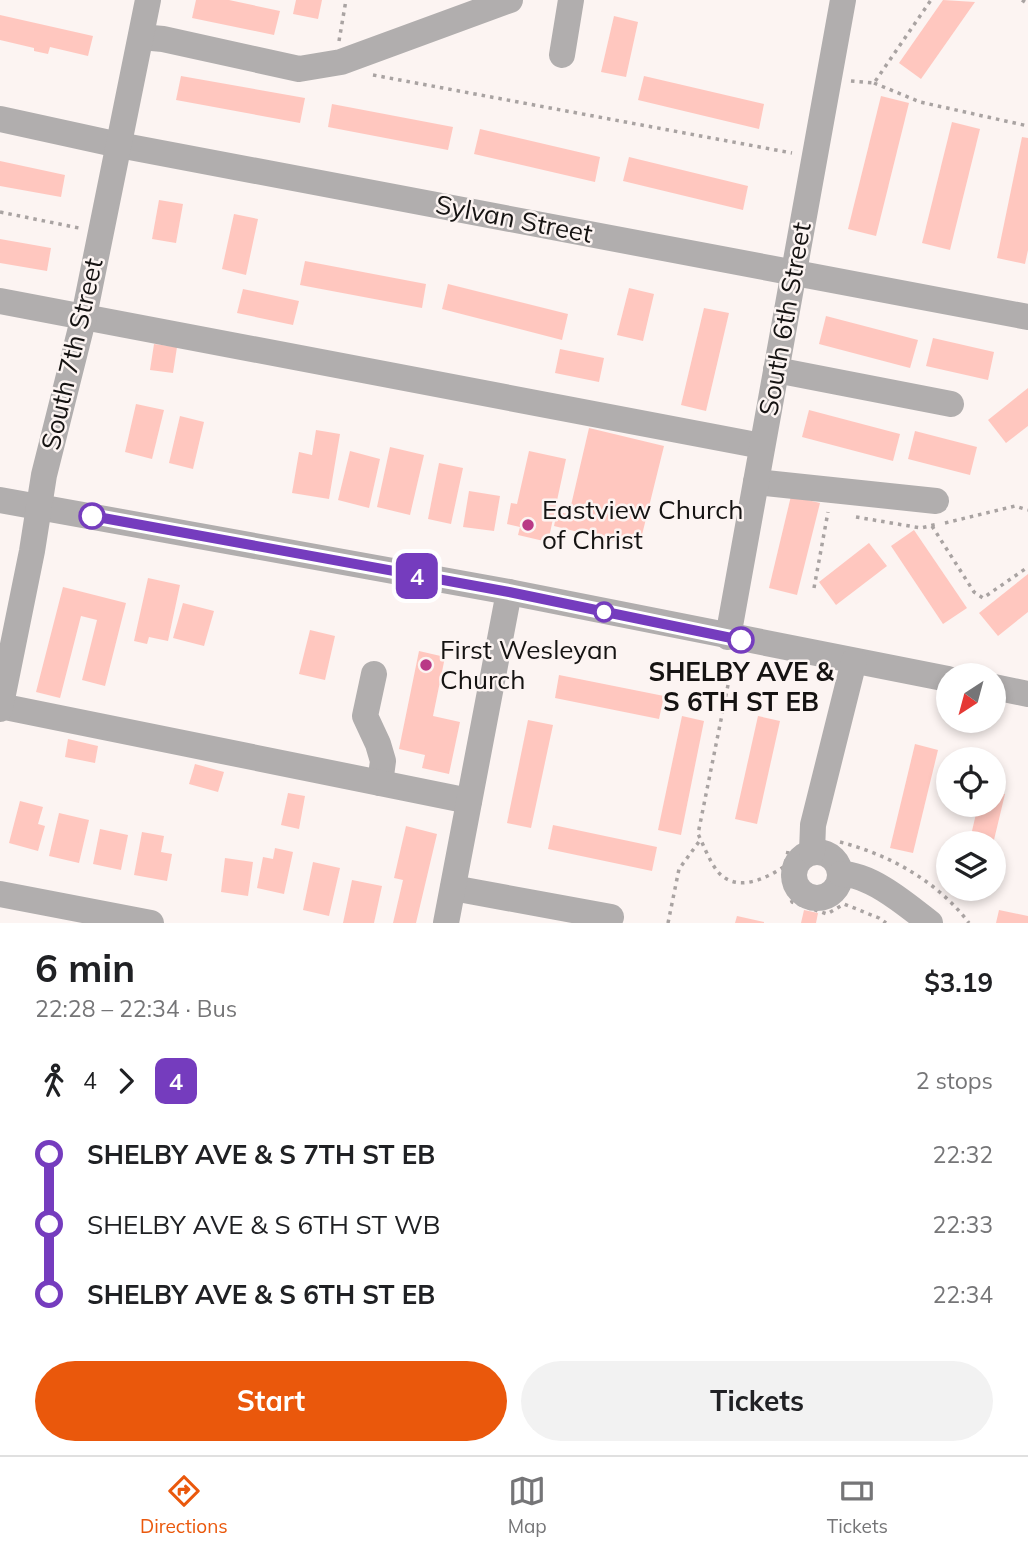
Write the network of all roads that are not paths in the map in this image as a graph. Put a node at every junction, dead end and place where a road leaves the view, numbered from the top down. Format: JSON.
{"nodes":[{"id":1,"x":148,"y":0,"type":"edge"},
{"id":2,"x":510,"y":0,"type":"edge"},
{"id":3,"x":571,"y":0,"type":"edge"},
{"id":4,"x":837,"y":1,"type":"edge"},
{"id":5,"x":141,"y":37,"type":"junction"},
{"id":6,"x":562,"y":55,"type":"dead end"},
{"id":7,"x":0,"y":119,"type":"edge"},
{"id":8,"x":119,"y":145,"type":"junction"},
{"id":9,"x":794,"y":272,"type":"junction"},
{"id":10,"x":0,"y":301,"type":"edge"},
{"id":11,"x":83,"y":316,"type":"junction"},
{"id":12,"x":1028,"y":317,"type":"edge"},
{"id":13,"x":776,"y":370,"type":"junction"},
{"id":14,"x":950,"y":404,"type":"dead end"},
{"id":15,"x":762,"y":446,"type":"junction"},
{"id":16,"x":756,"y":482,"type":"junction"},
{"id":17,"x":0,"y":500,"type":"edge"},
{"id":18,"x":39,"y":507,"type":"junction"},
{"id":19,"x":934,"y":513,"type":"road end"},
{"id":20,"x":509,"y":592,"type":"junction"},
{"id":21,"x":728,"y":637,"type":"junction"},
{"id":22,"x":854,"y":661,"type":"junction"},
{"id":23,"x":374,"y":674,"type":"dead end"},
{"id":24,"x":936,"y":677,"type":"edge"},
{"id":25,"x":1006,"y":689,"type":"edge"},
{"id":26,"x":1028,"y":694,"type":"edge"},
{"id":27,"x":0,"y":707,"type":"edge"},
{"id":28,"x":380,"y":783,"type":"junction"},
{"id":29,"x":469,"y":801,"type":"junction"},
{"id":30,"x":812,"y":852,"type":"junction"},
{"id":31,"x":841,"y":874,"type":"junction"},
{"id":32,"x":453,"y":888,"type":"junction"},
{"id":33,"x":0,"y":894,"type":"edge"},
{"id":34,"x":611,"y":917,"type":"dead end"},
{"id":35,"x":151,"y":923,"type":"edge"},
{"id":36,"x":446,"y":923,"type":"edge"},
{"id":37,"x":930,"y":923,"type":"edge"}],
"edges":[{"from":1,"to":5,"type":"street","name":"South 7th Street"},
{"from":2,"to":5,"type":"street"},
{"from":3,"to":6,"type":"street"},
{"from":4,"to":9,"type":"street","name":"South 6th Street"},
{"from":5,"to":8,"type":"street","name":"South 7th Street"},
{"from":7,"to":8,"type":"street","name":"Sylvan Street"},
{"from":8,"to":9,"type":"street","name":"Sylvan Street"},
{"from":8,"to":11,"type":"street","name":"South 7th Street"},
{"from":9,"to":12,"type":"street","name":"Sylvan Street"},
{"from":9,"to":13,"type":"street","name":"South 6th Street"},
{"from":10,"to":11,"type":"street"},
{"from":11,"to":15,"type":"street"},
{"from":11,"to":18,"type":"street","name":"South 7th Street"},
{"from":13,"to":14,"type":"street"},
{"from":13,"to":15,"type":"street","name":"South 6th Street"},
{"from":15,"to":16,"type":"street","name":"South 6th Street"},
{"from":16,"to":19,"type":"street"},
{"from":16,"to":21,"type":"street","name":"South 6th Street"},
{"from":17,"to":18,"type":"street"},
{"from":18,"to":20,"type":"street"},
{"from":18,"to":27,"type":"street","name":"South 7th Street"},
{"from":20,"to":21,"type":"street"},
{"from":20,"to":29,"type":"street"},
{"from":21,"to":22,"type":"street"},
{"from":22,"to":24,"type":"street"},
{"from":22,"to":30,"type":"street"},
{"from":23,"to":28,"type":"street"},
{"from":25,"to":26,"type":"street"},
{"from":27,"to":28,"type":"street"},
{"from":28,"to":29,"type":"street"},
{"from":29,"to":32,"type":"street"},
{"from":30,"to":31,"type":"street"},
{"from":30,"to":31,"type":"street"},
{"from":31,"to":37,"type":"street"},
{"from":32,"to":34,"type":"street"},
{"from":32,"to":36,"type":"street"},
{"from":33,"to":35,"type":"street"}]}
